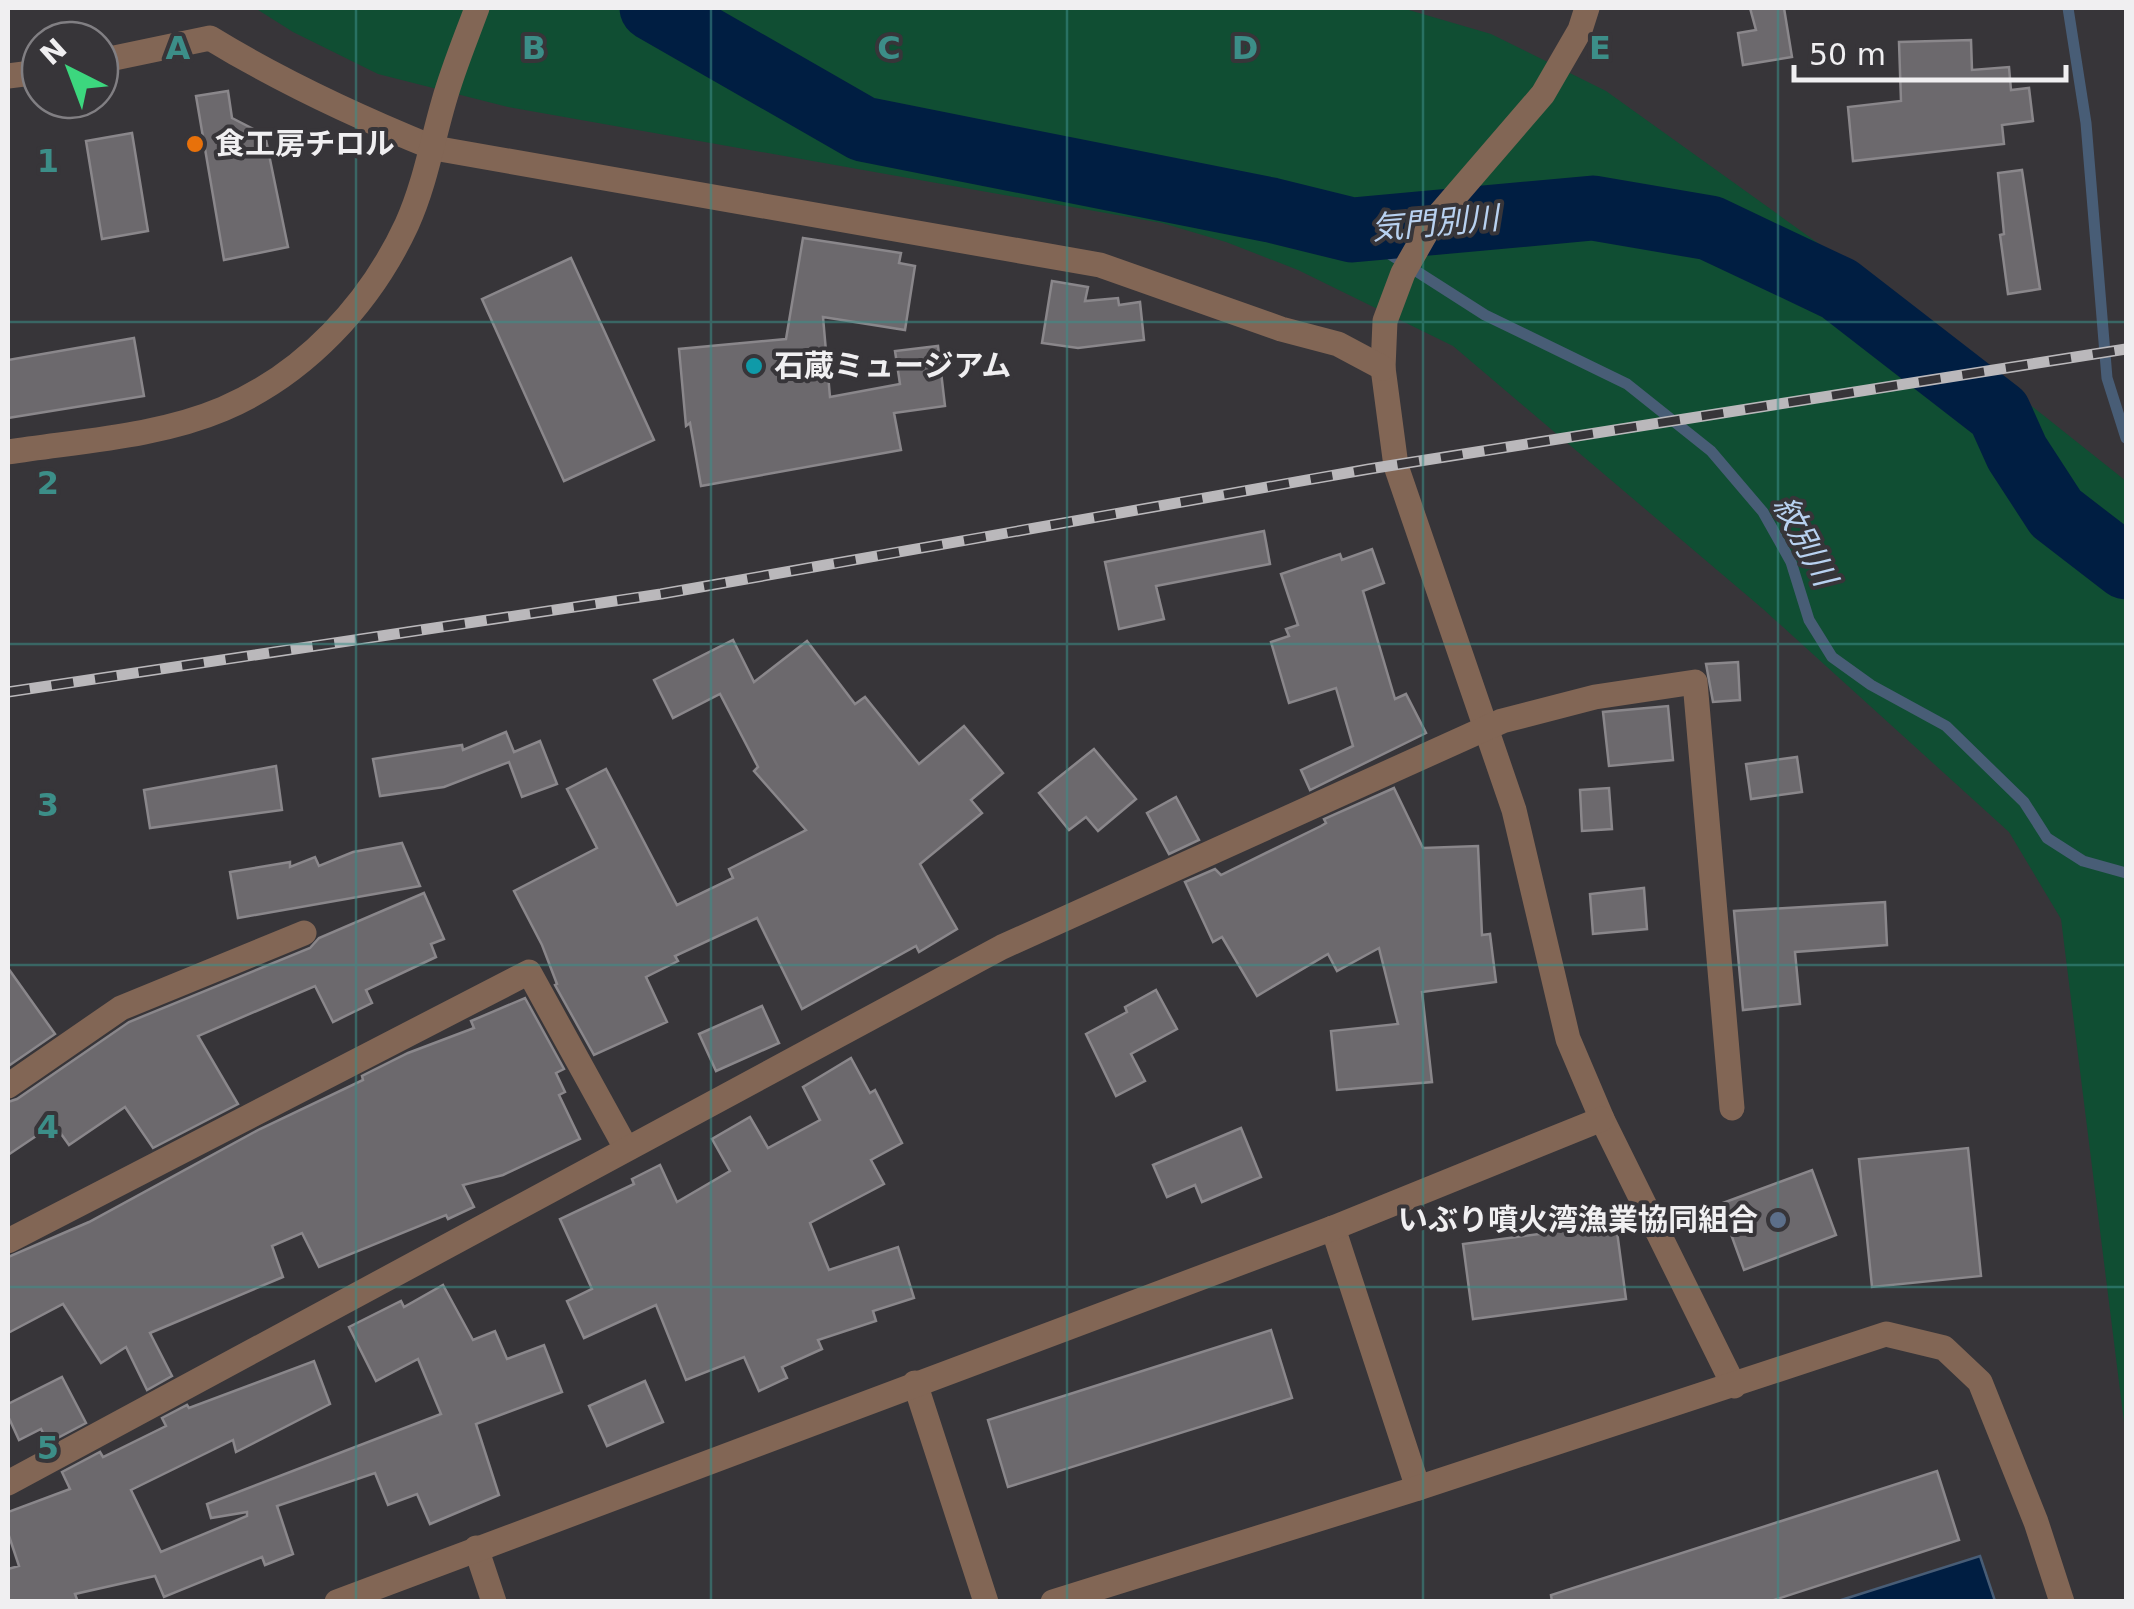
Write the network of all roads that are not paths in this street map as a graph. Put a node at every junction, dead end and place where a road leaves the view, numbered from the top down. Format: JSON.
{"nodes":[{"id":1,"x":477,"y":8,"type":"edge"},
{"id":2,"x":1584,"y":19,"type":"edge"},
{"id":3,"x":120,"y":58,"type":"edge"},
{"id":4,"x":434,"y":148,"type":"junction"},
{"id":5,"x":1383,"y":368,"type":"junction"},
{"id":6,"x":8,"y":452,"type":"edge"},
{"id":7,"x":1484,"y":728,"type":"junction"},
{"id":8,"x":304,"y":933,"type":"dead end"},
{"id":9,"x":8,"y":1086,"type":"edge"},
{"id":10,"x":1732,"y":1108,"type":"dead end"},
{"id":11,"x":1602,"y":1118,"type":"junction"},
{"id":12,"x":626,"y":1148,"type":"junction"},
{"id":13,"x":1332,"y":1228,"type":"junction"},
{"id":14,"x":8,"y":1241,"type":"edge"},
{"id":15,"x":915,"y":1382,"type":"junction"},
{"id":16,"x":1734,"y":1386,"type":"junction"},
{"id":17,"x":8,"y":1482,"type":"edge"},
{"id":18,"x":1418,"y":1488,"type":"junction"},
{"id":19,"x":476,"y":1548,"type":"junction"},
{"id":20,"x":337,"y":1602,"type":"edge"},
{"id":21,"x":494,"y":1602,"type":"edge"},
{"id":22,"x":986,"y":1602,"type":"edge"},
{"id":23,"x":1053,"y":1602,"type":"edge"},
{"id":24,"x":2062,"y":1602,"type":"edge"}],
"edges":[{"from":1,"to":4,"type":"street"},
{"from":2,"to":5,"type":"street"},
{"from":3,"to":4,"type":"street"},
{"from":4,"to":5,"type":"street"},
{"from":4,"to":6,"type":"street"},
{"from":5,"to":7,"type":"street"},
{"from":7,"to":10,"type":"street"},
{"from":7,"to":11,"type":"street"},
{"from":7,"to":12,"type":"street"},
{"from":8,"to":9,"type":"street"},
{"from":11,"to":13,"type":"street"},
{"from":11,"to":16,"type":"street"},
{"from":12,"to":14,"type":"street"},
{"from":12,"to":17,"type":"street"},
{"from":13,"to":15,"type":"street"},
{"from":13,"to":18,"type":"street"},
{"from":15,"to":19,"type":"street"},
{"from":15,"to":22,"type":"street"},
{"from":16,"to":18,"type":"street"},
{"from":16,"to":24,"type":"street"},
{"from":18,"to":23,"type":"street"},
{"from":19,"to":20,"type":"street"},
{"from":19,"to":21,"type":"street"}]}
